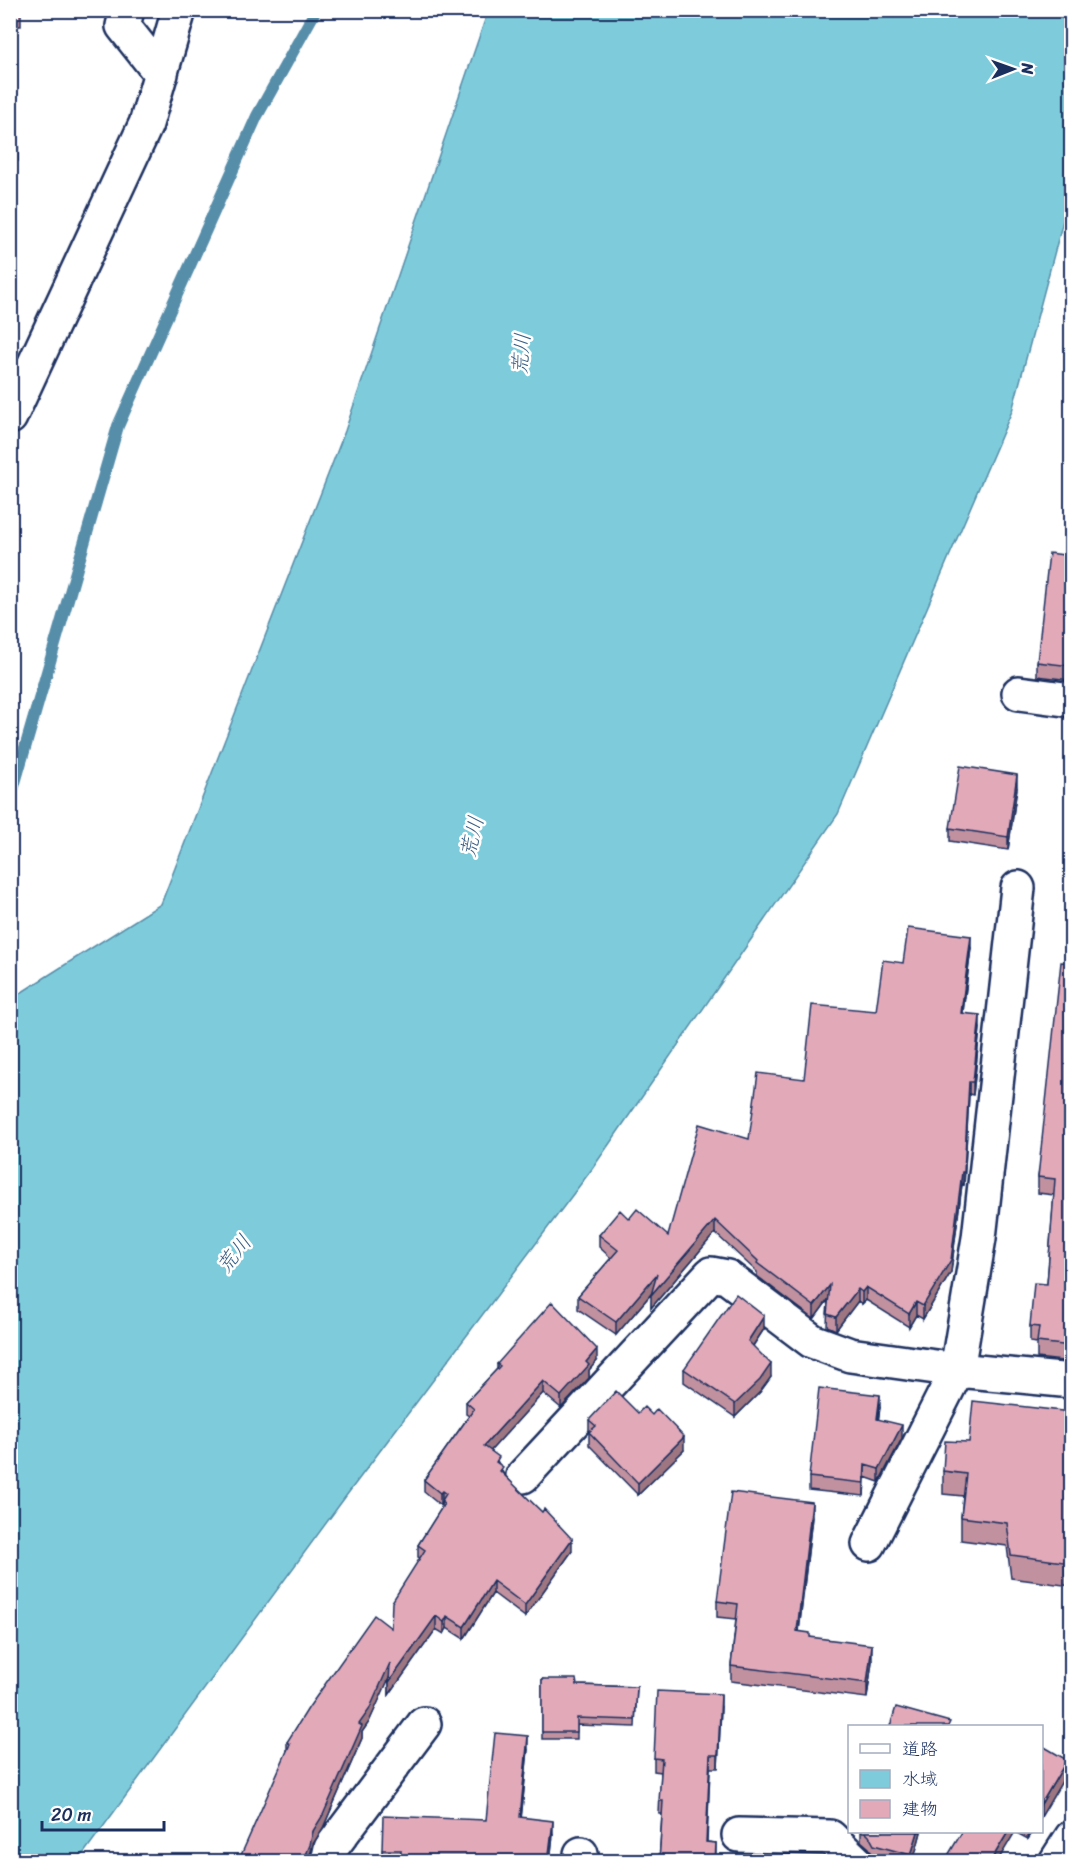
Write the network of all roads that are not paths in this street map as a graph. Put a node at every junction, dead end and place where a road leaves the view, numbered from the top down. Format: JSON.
{"nodes":[{"id":1,"x":127,"y":10,"type":"edge"},
{"id":2,"x":179,"y":10,"type":"edge"},
{"id":3,"x":161,"y":74,"type":"junction"},
{"id":4,"x":10,"y":417,"type":"edge"},
{"id":5,"x":1019,"y":693,"type":"dead end"},
{"id":6,"x":1071,"y":700,"type":"edge"},
{"id":7,"x":1018,"y":888,"type":"dead end"},
{"id":8,"x":957,"y":1370,"type":"junction"},
{"id":9,"x":1071,"y":1381,"type":"edge"},
{"id":10,"x":523,"y":1476,"type":"dead end"},
{"id":11,"x":869,"y":1544,"type":"dead end"},
{"id":12,"x":424,"y":1724,"type":"dead end"},
{"id":13,"x":739,"y":1835,"type":"dead end"},
{"id":14,"x":1071,"y":1837,"type":"edge"},
{"id":15,"x":328,"y":1862,"type":"edge"},
{"id":16,"x":856,"y":1862,"type":"edge"},
{"id":17,"x":1056,"y":1862,"type":"edge"}],
"edges":[{"from":1,"to":3,"type":"street"},
{"from":2,"to":3,"type":"street"},
{"from":3,"to":4,"type":"street"},
{"from":5,"to":6,"type":"street"},
{"from":7,"to":8,"type":"street"},
{"from":8,"to":9,"type":"street"},
{"from":8,"to":10,"type":"street"},
{"from":8,"to":11,"type":"street"},
{"from":12,"to":15,"type":"street"},
{"from":13,"to":16,"type":"street"},
{"from":14,"to":17,"type":"street"}]}
